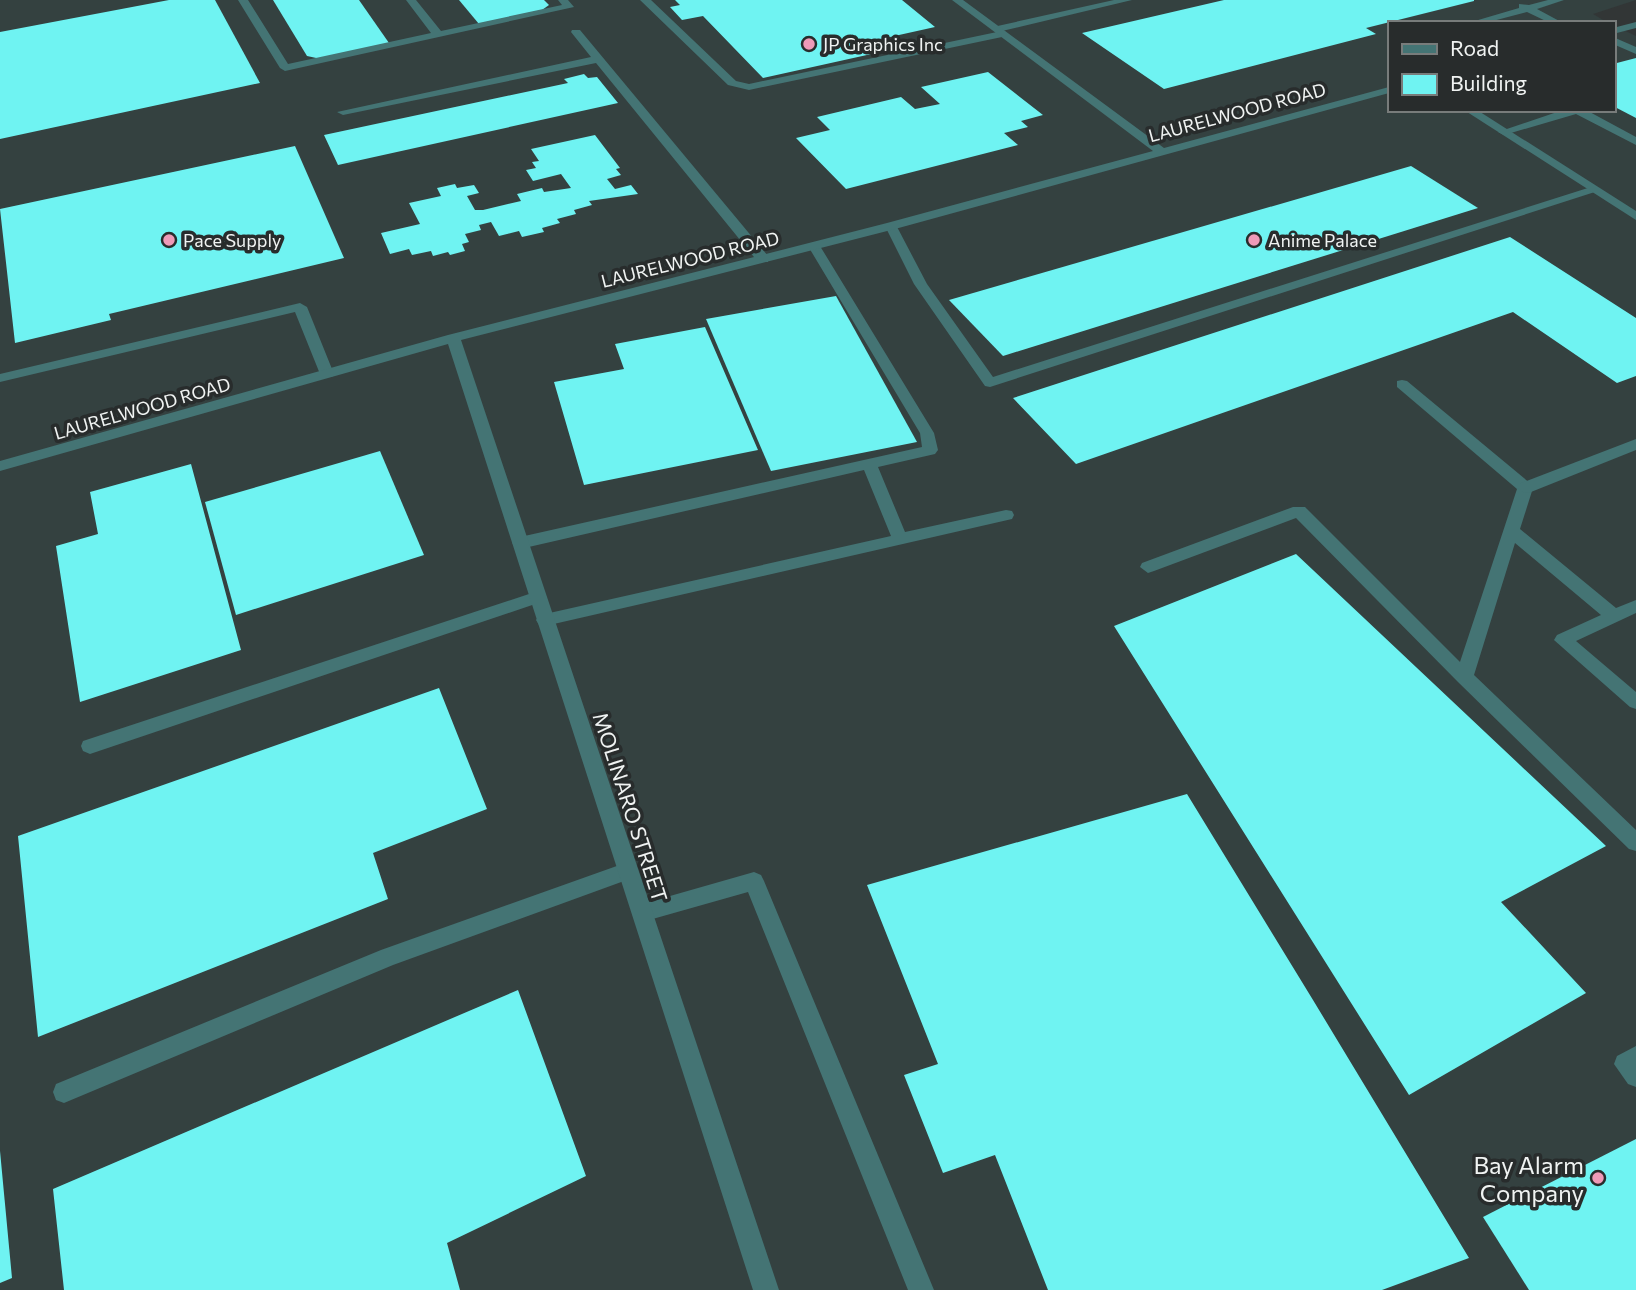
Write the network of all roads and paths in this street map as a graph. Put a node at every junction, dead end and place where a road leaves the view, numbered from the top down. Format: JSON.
{"nodes":[{"id":1,"x":243,"y":0,"type":"edge"},
{"id":2,"x":411,"y":0,"type":"edge"},
{"id":3,"x":563,"y":0,"type":"edge"},
{"id":4,"x":645,"y":0,"type":"edge"},
{"id":5,"x":957,"y":0,"type":"edge"},
{"id":6,"x":1127,"y":0,"type":"edge"},
{"id":7,"x":1511,"y":0,"type":"edge"},
{"id":8,"x":1559,"y":0,"type":"edge"},
{"id":9,"x":1528,"y":8,"type":"junction"},
{"id":10,"x":1480,"y":21,"type":"edge"},
{"id":11,"x":1554,"y":21,"type":"edge"},
{"id":12,"x":1636,"y":26,"type":"edge"},
{"id":13,"x":1000,"y":31,"type":"junction"},
{"id":14,"x":1615,"y":31,"type":"edge"},
{"id":15,"x":576,"y":32,"type":"dead end"},
{"id":16,"x":438,"y":35,"type":"junction"},
{"id":17,"x":1615,"y":41,"type":"edge"},
{"id":18,"x":1636,"y":51,"type":"edge"},
{"id":19,"x":598,"y":59,"type":"junction"},
{"id":20,"x":1388,"y":90,"type":"edge"},
{"id":21,"x":343,"y":112,"type":"dead end"},
{"id":22,"x":1472,"y":112,"type":"edge"},
{"id":23,"x":1569,"y":112,"type":"edge"},
{"id":24,"x":1580,"y":112,"type":"edge"},
{"id":25,"x":1504,"y":132,"type":"junction"},
{"id":26,"x":1636,"y":142,"type":"edge"},
{"id":27,"x":1160,"y":151,"type":"junction"},
{"id":28,"x":1595,"y":190,"type":"junction"},
{"id":29,"x":1636,"y":216,"type":"edge"},
{"id":30,"x":891,"y":226,"type":"junction"},
{"id":31,"x":814,"y":246,"type":"junction"},
{"id":32,"x":763,"y":258,"type":"junction"},
{"id":33,"x":453,"y":338,"type":"junction"},
{"id":34,"x":327,"y":374,"type":"junction"},
{"id":35,"x":0,"y":378,"type":"edge"},
{"id":36,"x":1402,"y":384,"type":"dead end"},
{"id":37,"x":1636,"y":444,"type":"edge"},
{"id":38,"x":869,"y":463,"type":"junction"},
{"id":39,"x":0,"y":466,"type":"edge"},
{"id":40,"x":1525,"y":488,"type":"junction"},
{"id":41,"x":1006,"y":515,"type":"dead end"},
{"id":42,"x":1511,"y":531,"type":"junction"},
{"id":43,"x":900,"y":539,"type":"junction"},
{"id":44,"x":520,"y":542,"type":"junction"},
{"id":45,"x":1148,"y":567,"type":"dead end"},
{"id":46,"x":538,"y":597,"type":"junction"},
{"id":47,"x":1636,"y":606,"type":"edge"},
{"id":48,"x":1614,"y":616,"type":"junction"},
{"id":49,"x":545,"y":620,"type":"junction"},
{"id":50,"x":1464,"y":677,"type":"junction"},
{"id":51,"x":1636,"y":702,"type":"edge"},
{"id":52,"x":90,"y":746,"type":"dead end"},
{"id":53,"x":1636,"y":843,"type":"edge"},
{"id":54,"x":628,"y":871,"type":"junction"},
{"id":55,"x":642,"y":913,"type":"junction"},
{"id":56,"x":1636,"y":1057,"type":"edge"},
{"id":57,"x":1636,"y":1076,"type":"edge"},
{"id":58,"x":64,"y":1092,"type":"dead end"},
{"id":59,"x":766,"y":1290,"type":"edge"},
{"id":60,"x":921,"y":1290,"type":"edge"}],
"edges":[{"from":1,"to":16,"type":"street"},
{"from":2,"to":16,"type":"street"},
{"from":3,"to":16,"type":"street"},
{"from":4,"to":13,"type":"street"},
{"from":5,"to":13,"type":"street"},
{"from":6,"to":13,"type":"street"},
{"from":7,"to":9,"type":"street"},
{"from":8,"to":9,"type":"street"},
{"from":9,"to":10,"type":"street"},
{"from":9,"to":11,"type":"street"},
{"from":12,"to":14,"type":"street"},
{"from":13,"to":27,"type":"street"},
{"from":15,"to":19,"type":"street"},
{"from":17,"to":18,"type":"street"},
{"from":19,"to":21,"type":"street"},
{"from":19,"to":32,"type":"street"},
{"from":20,"to":27,"type":"street","name":"LAURELWOOD ROAD"},
{"from":22,"to":25,"type":"street"},
{"from":23,"to":25,"type":"street"},
{"from":24,"to":26,"type":"street"},
{"from":25,"to":28,"type":"street"},
{"from":27,"to":30,"type":"street","name":"LAURELWOOD ROAD"},
{"from":28,"to":29,"type":"street"},
{"from":28,"to":30,"type":"street"},
{"from":30,"to":31,"type":"street","name":"LAURELWOOD ROAD"},
{"from":31,"to":32,"type":"street","name":"LAURELWOOD ROAD"},
{"from":31,"to":38,"type":"street"},
{"from":32,"to":33,"type":"street","name":"LAURELWOOD ROAD"},
{"from":33,"to":34,"type":"street","name":"LAURELWOOD ROAD"},
{"from":33,"to":44,"type":"street","name":"MOLINARO STREET"},
{"from":34,"to":35,"type":"street"},
{"from":34,"to":39,"type":"street","name":"LAURELWOOD ROAD"},
{"from":36,"to":40,"type":"street"},
{"from":37,"to":40,"type":"street"},
{"from":38,"to":43,"type":"street"},
{"from":38,"to":44,"type":"street"},
{"from":40,"to":42,"type":"street"},
{"from":41,"to":43,"type":"street"},
{"from":42,"to":48,"type":"street"},
{"from":42,"to":50,"type":"street"},
{"from":43,"to":49,"type":"street"},
{"from":44,"to":46,"type":"street","name":"MOLINARO STREET"},
{"from":45,"to":50,"type":"street"},
{"from":46,"to":49,"type":"street","name":"MOLINARO STREET"},
{"from":46,"to":52,"type":"street"},
{"from":47,"to":48,"type":"street"},
{"from":48,"to":51,"type":"street"},
{"from":49,"to":54,"type":"street","name":"MOLINARO STREET"},
{"from":50,"to":53,"type":"street"},
{"from":54,"to":55,"type":"street","name":"MOLINARO STREET"},
{"from":54,"to":58,"type":"street"},
{"from":55,"to":59,"type":"street","name":"MOLINARO STREET"},
{"from":55,"to":60,"type":"street"},
{"from":56,"to":57,"type":"street"}]}
